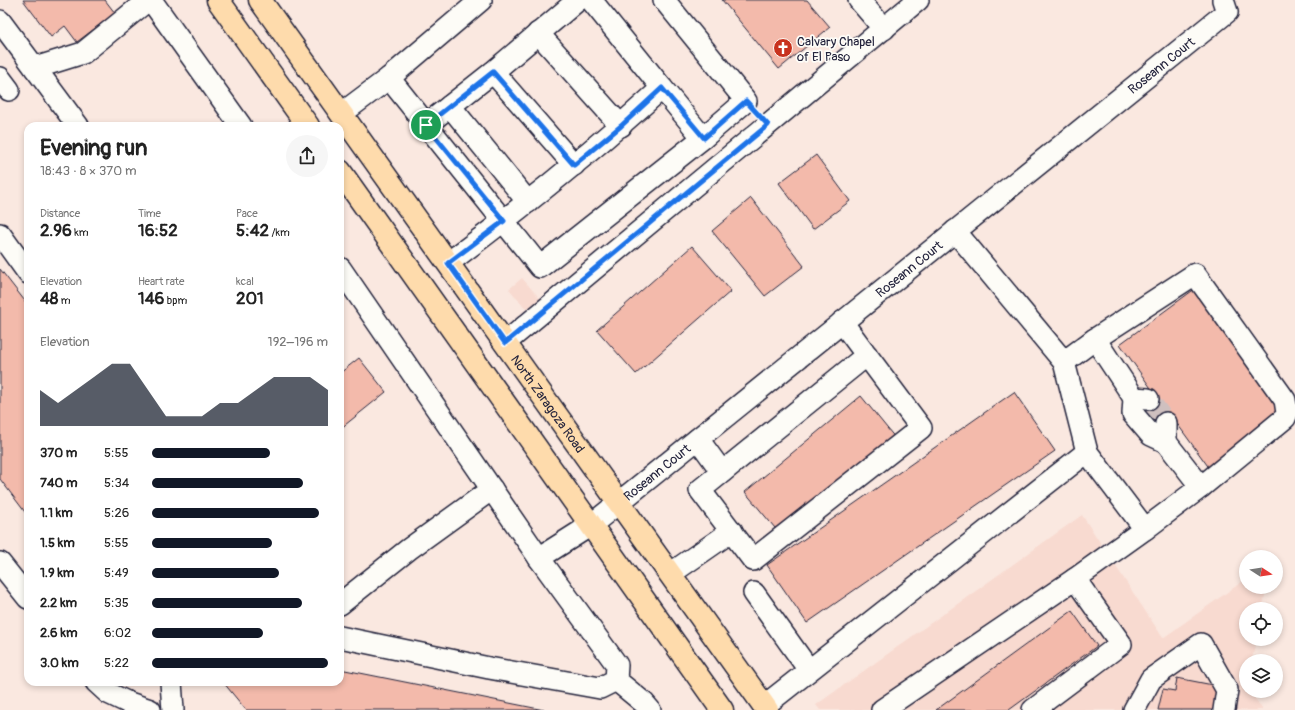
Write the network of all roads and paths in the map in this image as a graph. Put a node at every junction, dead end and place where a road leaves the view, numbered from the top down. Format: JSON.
{"nodes":[{"id":1,"x":150,"y":0,"type":"edge"},
{"id":2,"x":218,"y":0,"type":"edge"},
{"id":3,"x":260,"y":0,"type":"edge"},
{"id":4,"x":481,"y":0,"type":"edge"},
{"id":5,"x":578,"y":0,"type":"edge"},
{"id":6,"x":591,"y":0,"type":"edge"},
{"id":7,"x":664,"y":0,"type":"edge"},
{"id":8,"x":859,"y":0,"type":"edge"},
{"id":9,"x":918,"y":0,"type":"edge"},
{"id":10,"x":1225,"y":6,"type":"edge"},
{"id":11,"x":0,"y":21,"type":"edge"},
{"id":12,"x":884,"y":29,"type":"junction"},
{"id":13,"x":538,"y":33,"type":"junction"},
{"id":14,"x":35,"y":68,"type":"junction"},
{"id":15,"x":493,"y":72,"type":"junction"},
{"id":16,"x":389,"y":78,"type":"junction"},
{"id":17,"x":662,"y":88,"type":"junction"},
{"id":18,"x":746,"y":101,"type":"junction"},
{"id":19,"x":450,"y":106,"type":"junction"},
{"id":20,"x":341,"y":114,"type":"junction"},
{"id":21,"x":75,"y":122,"type":"edge"},
{"id":22,"x":238,"y":122,"type":"edge"},
{"id":23,"x":305,"y":122,"type":"edge"},
{"id":24,"x":426,"y":125,"type":"junction"},
{"id":25,"x":768,"y":125,"type":"junction"},
{"id":26,"x":621,"y":126,"type":"junction"},
{"id":27,"x":704,"y":138,"type":"junction"},
{"id":28,"x":574,"y":165,"type":"junction"},
{"id":29,"x":344,"y":181,"type":"edge"},
{"id":30,"x":528,"y":202,"type":"junction"},
{"id":31,"x":504,"y":221,"type":"junction"},
{"id":32,"x":955,"y":231,"type":"junction"},
{"id":33,"x":0,"y":234,"type":"edge"},
{"id":34,"x":448,"y":263,"type":"junction"},
{"id":35,"x":24,"y":267,"type":"edge"},
{"id":36,"x":344,"y":274,"type":"edge"},
{"id":37,"x":842,"y":322,"type":"junction"},
{"id":38,"x":1095,"y":339,"type":"junction"},
{"id":39,"x":505,"y":343,"type":"junction"},
{"id":40,"x":867,"y":355,"type":"junction"},
{"id":41,"x":1064,"y":362,"type":"junction"},
{"id":42,"x":698,"y":439,"type":"junction"},
{"id":43,"x":1087,"y":452,"type":"junction"},
{"id":44,"x":722,"y":472,"type":"junction"},
{"id":45,"x":1201,"y":487,"type":"junction"},
{"id":46,"x":492,"y":489,"type":"junction"},
{"id":47,"x":619,"y":502,"type":"junction"},
{"id":48,"x":591,"y":525,"type":"junction"},
{"id":49,"x":1146,"y":529,"type":"junction"},
{"id":50,"x":732,"y":531,"type":"junction"},
{"id":51,"x":539,"y":558,"type":"junction"},
{"id":52,"x":0,"y":563,"type":"edge"},
{"id":53,"x":670,"y":574,"type":"junction"},
{"id":54,"x":1075,"y":579,"type":"junction"},
{"id":55,"x":24,"y":593,"type":"edge"},
{"id":56,"x":754,"y":594,"type":"dead end"},
{"id":57,"x":344,"y":601,"type":"edge"},
{"id":58,"x":344,"y":638,"type":"edge"},
{"id":59,"x":809,"y":670,"type":"junction"},
{"id":60,"x":616,"y":680,"type":"junction"},
{"id":61,"x":100,"y":686,"type":"edge"},
{"id":62,"x":171,"y":686,"type":"edge"},
{"id":63,"x":765,"y":708,"type":"edge"},
{"id":64,"x":150,"y":710,"type":"edge"},
{"id":65,"x":173,"y":710,"type":"edge"},
{"id":66,"x":650,"y":710,"type":"edge"},
{"id":67,"x":722,"y":710,"type":"edge"},
{"id":68,"x":882,"y":710,"type":"edge"},
{"id":69,"x":1033,"y":710,"type":"edge"},
{"id":70,"x":1134,"y":710,"type":"edge"},
{"id":71,"x":1224,"y":710,"type":"edge"}],
"edges":[{"from":1,"to":14,"type":"street"},
{"from":1,"to":22,"type":"street"},
{"from":2,"to":23,"type":"main road"},
{"from":3,"to":20,"type":"main road","name":"North Zaragoza Road"},
{"from":4,"to":16,"type":"street"},
{"from":5,"to":13,"type":"street"},
{"from":6,"to":17,"type":"street"},
{"from":7,"to":18,"type":"street"},
{"from":8,"to":12,"type":"street"},
{"from":9,"to":12,"type":"street"},
{"from":10,"to":32,"type":"street","name":"Roseann Court"},
{"from":11,"to":14,"type":"street"},
{"from":12,"to":25,"type":"street"},
{"from":13,"to":15,"type":"street"},
{"from":13,"to":26,"type":"street"},
{"from":14,"to":21,"type":"street"},
{"from":15,"to":19,"type":"street"},
{"from":15,"to":28,"type":"street"},
{"from":16,"to":20,"type":"street"},
{"from":16,"to":24,"type":"street"},
{"from":17,"to":26,"type":"street"},
{"from":17,"to":27,"type":"street"},
{"from":18,"to":25,"type":"street"},
{"from":18,"to":27,"type":"street"},
{"from":19,"to":24,"type":"street"},
{"from":19,"to":30,"type":"street"},
{"from":20,"to":34,"type":"main road","name":"North Zaragoza Road"},
{"from":24,"to":31,"type":"street"},
{"from":25,"to":39,"type":"street"},
{"from":26,"to":28,"type":"street"},
{"from":27,"to":31,"type":"street"},
{"from":28,"to":30,"type":"street"},
{"from":29,"to":48,"type":"main road"},
{"from":30,"to":31,"type":"street"},
{"from":31,"to":34,"type":"street"},
{"from":32,"to":37,"type":"street","name":"Roseann Court"},
{"from":32,"to":41,"type":"street"},
{"from":33,"to":35,"type":"street"},
{"from":34,"to":39,"type":"main road","name":"North Zaragoza Road"},
{"from":36,"to":46,"type":"street"},
{"from":37,"to":40,"type":"street"},
{"from":37,"to":42,"type":"street","name":"Roseann Court"},
{"from":38,"to":41,"type":"street"},
{"from":38,"to":45,"type":"street"},
{"from":38,"to":45,"type":"street"},
{"from":39,"to":47,"type":"main road","name":"North Zaragoza Road"},
{"from":40,"to":44,"type":"street"},
{"from":40,"to":50,"type":"street"},
{"from":41,"to":43,"type":"street"},
{"from":42,"to":44,"type":"street"},
{"from":42,"to":47,"type":"street","name":"Roseann Court"},
{"from":43,"to":49,"type":"street"},
{"from":43,"to":59,"type":"street"},
{"from":44,"to":50,"type":"street"},
{"from":45,"to":49,"type":"street"},
{"from":46,"to":51,"type":"street"},
{"from":46,"to":57,"type":"street"},
{"from":47,"to":48,"type":"street","name":"Roseann Court"},
{"from":47,"to":53,"type":"main road","name":"North Zaragoza Road"},
{"from":48,"to":51,"type":"street","name":"Roseann Court"},
{"from":48,"to":67,"type":"main road"},
{"from":49,"to":54,"type":"street"},
{"from":50,"to":53,"type":"street"},
{"from":51,"to":60,"type":"street"},
{"from":52,"to":55,"type":"street"},
{"from":53,"to":63,"type":"main road","name":"North Zaragoza Road"},
{"from":54,"to":68,"type":"street"},
{"from":54,"to":69,"type":"street"},
{"from":56,"to":59,"type":"street"},
{"from":58,"to":60,"type":"street"},
{"from":59,"to":63,"type":"street"},
{"from":60,"to":66,"type":"street"},
{"from":61,"to":64,"type":"street"},
{"from":62,"to":65,"type":"street"},
{"from":70,"to":71,"type":"street"}]}
